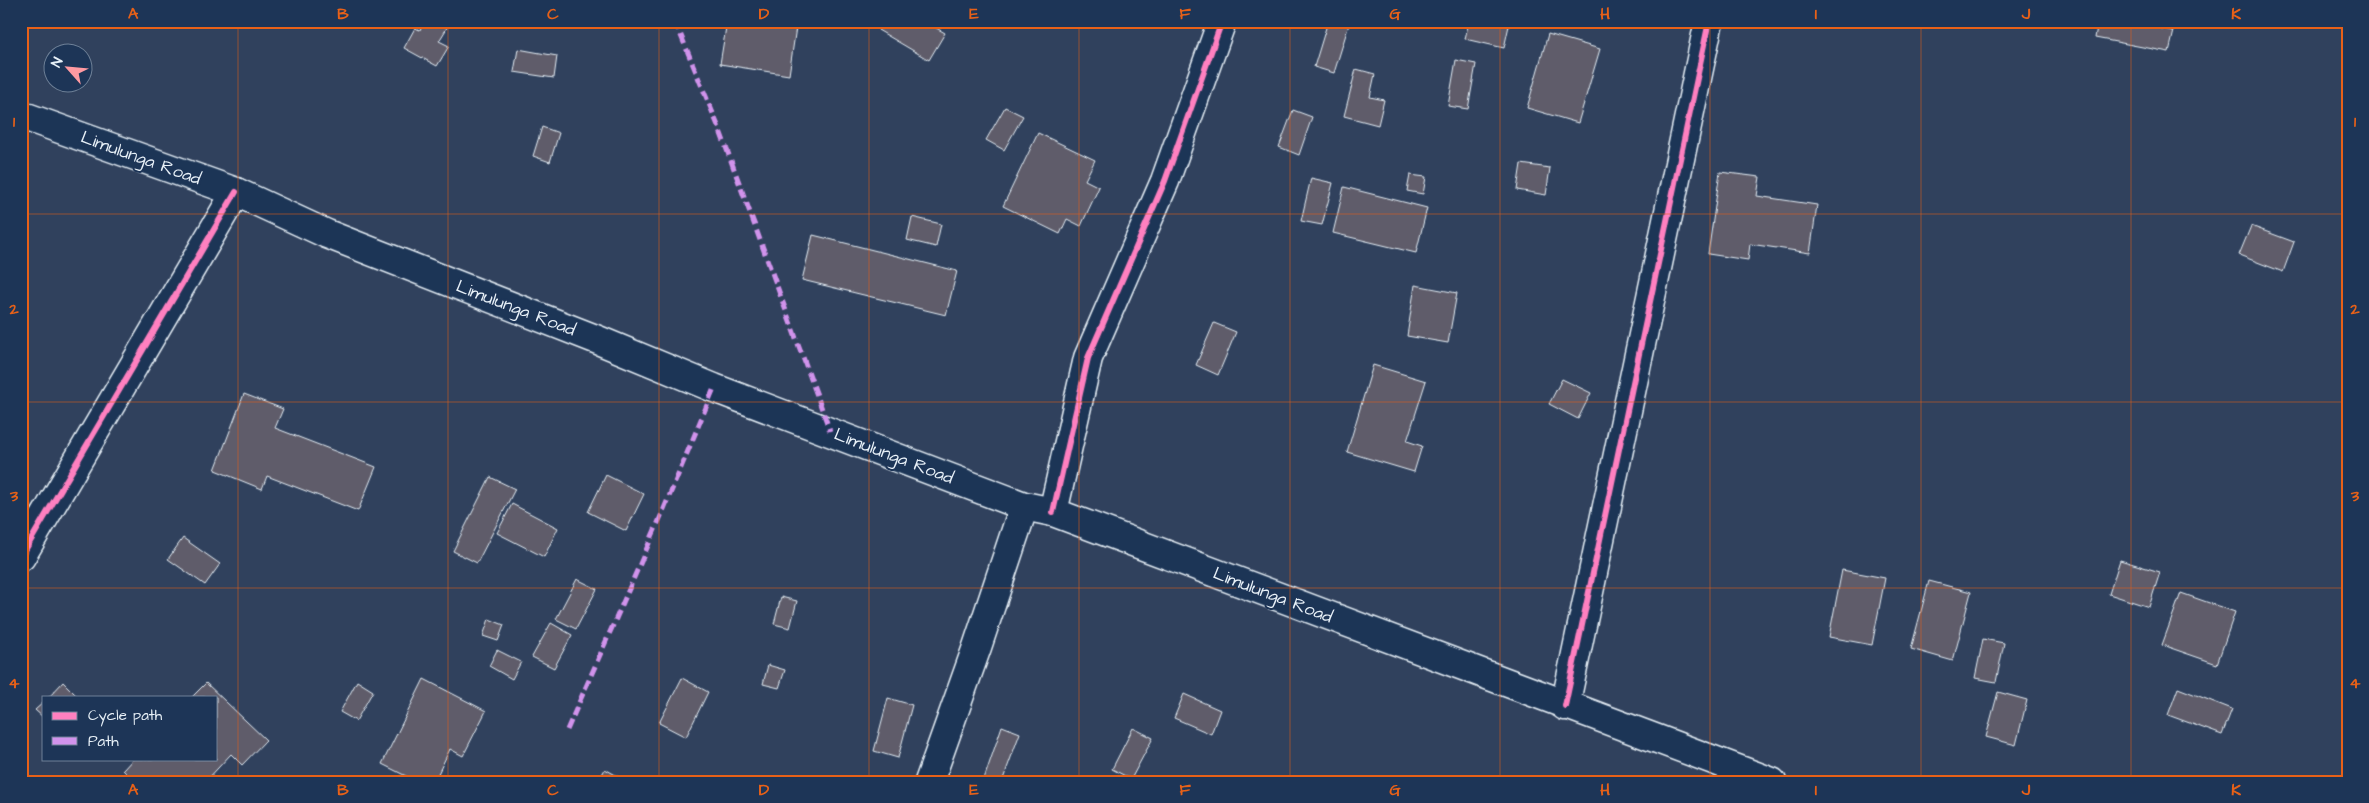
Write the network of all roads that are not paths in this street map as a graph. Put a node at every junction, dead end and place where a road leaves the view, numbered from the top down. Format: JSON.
{"nodes":[{"id":1,"x":1222,"y":21,"type":"edge"},
{"id":2,"x":1709,"y":21,"type":"edge"},
{"id":3,"x":21,"y":115,"type":"edge"},
{"id":4,"x":236,"y":192,"type":"junction"},
{"id":5,"x":1024,"y":506,"type":"junction"},
{"id":6,"x":1052,"y":512,"type":"junction"},
{"id":7,"x":21,"y":557,"type":"edge"},
{"id":8,"x":1565,"y":706,"type":"junction"},
{"id":9,"x":929,"y":782,"type":"edge"},
{"id":10,"x":1772,"y":782,"type":"edge"}],
"edges":[{"from":1,"to":6,"type":"street"},
{"from":2,"to":8,"type":"street"},
{"from":3,"to":4,"type":"street","name":"Limulunga Road"},
{"from":4,"to":5,"type":"street","name":"Limulunga Road"},
{"from":4,"to":7,"type":"street"},
{"from":5,"to":6,"type":"street","name":"Limulunga Road"},
{"from":5,"to":9,"type":"street"},
{"from":6,"to":8,"type":"street","name":"Limulunga Road"},
{"from":8,"to":10,"type":"street","name":"Limulunga Road"}]}
